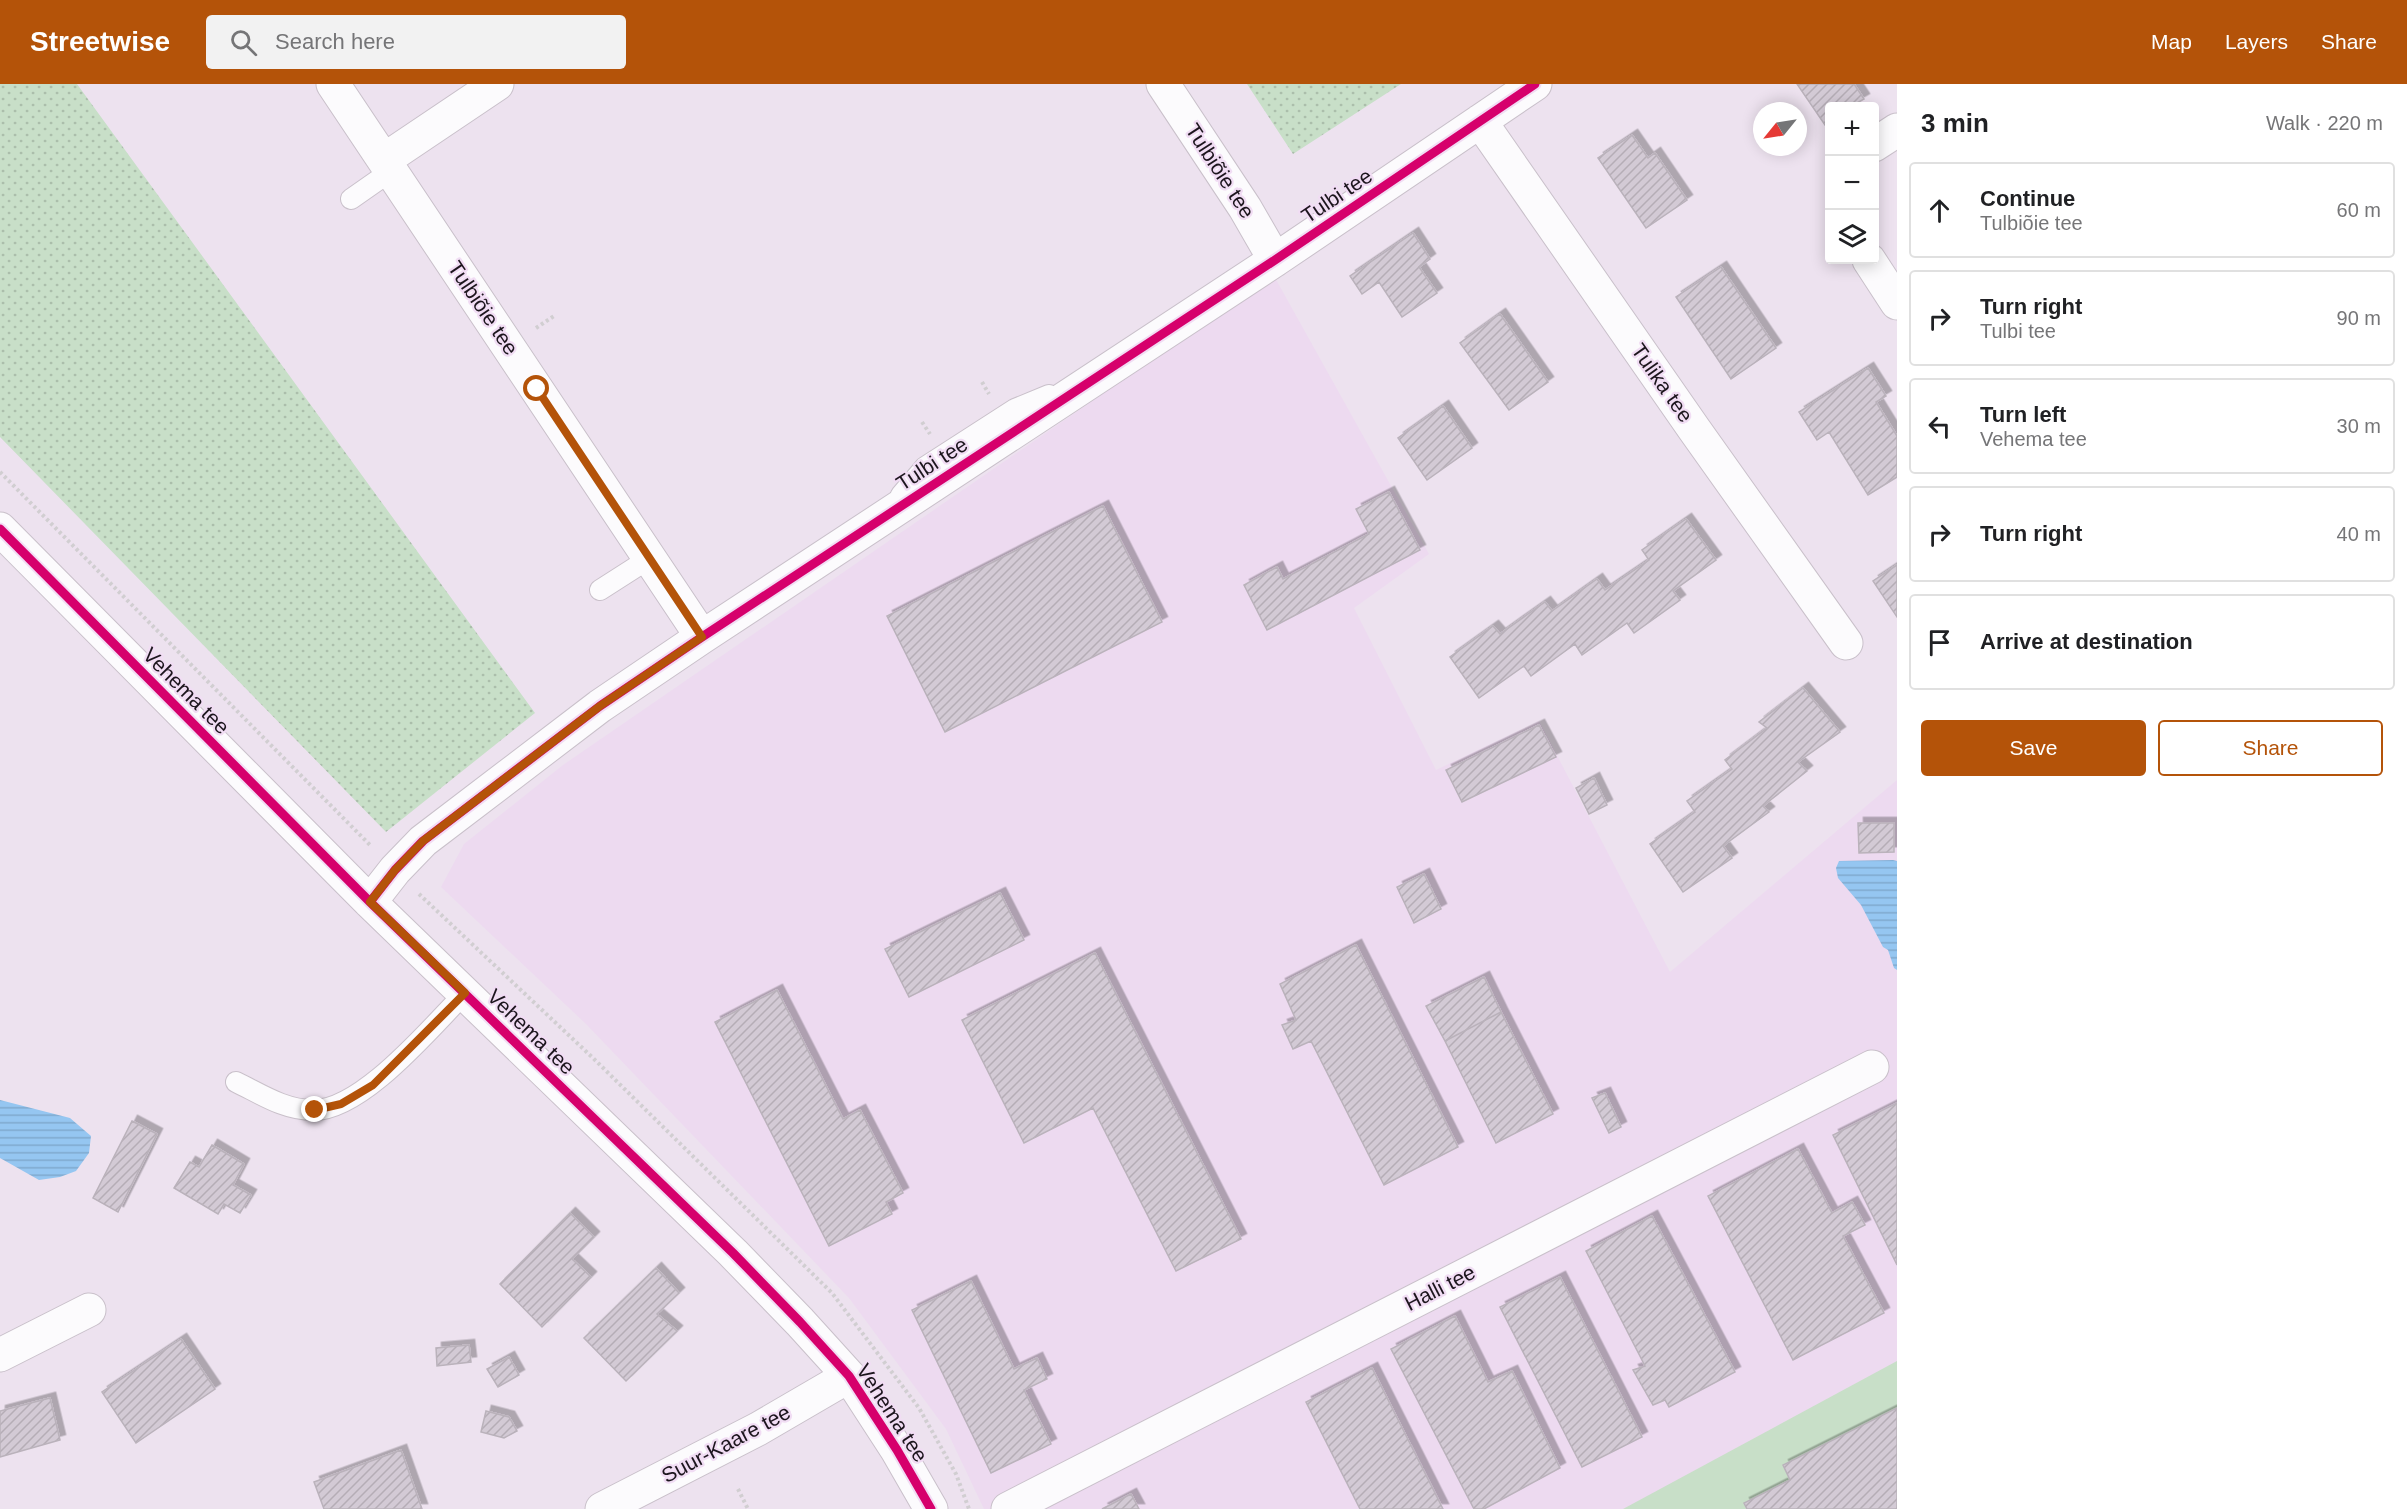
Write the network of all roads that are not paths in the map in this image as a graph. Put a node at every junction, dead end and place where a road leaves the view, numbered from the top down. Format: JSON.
{"nodes":[{"id":1,"x":333,"y":84,"type":"edge"},
{"id":2,"x":497,"y":84,"type":"edge"},
{"id":3,"x":1163,"y":84,"type":"edge"},
{"id":4,"x":1535,"y":84,"type":"edge"},
{"id":5,"x":1480,"y":121,"type":"junction"},
{"id":6,"x":1897,"y":130,"type":"edge"},
{"id":7,"x":1879,"y":142,"type":"edge"},
{"id":8,"x":387,"y":165,"type":"junction"},
{"id":9,"x":351,"y":199,"type":"dead end"},
{"id":10,"x":1275,"y":260,"type":"junction"},
{"id":11,"x":1872,"y":264,"type":"edge"},
{"id":12,"x":1897,"y":303,"type":"edge"},
{"id":13,"x":0,"y":529,"type":"edge"},
{"id":14,"x":650,"y":558,"type":"junction"},
{"id":15,"x":600,"y":590,"type":"dead end"},
{"id":16,"x":702,"y":637,"type":"junction"},
{"id":17,"x":1846,"y":642,"type":"dead end"},
{"id":18,"x":370,"y":902,"type":"junction"},
{"id":19,"x":465,"y":993,"type":"junction"},
{"id":20,"x":1872,"y":1067,"type":"dead end"},
{"id":21,"x":236,"y":1082,"type":"dead end"},
{"id":22,"x":89,"y":1310,"type":"dead end"},
{"id":23,"x":0,"y":1355,"type":"edge"},
{"id":24,"x":849,"y":1376,"type":"junction"},
{"id":25,"x":602,"y":1509,"type":"edge"},
{"id":26,"x":931,"y":1509,"type":"edge"},
{"id":27,"x":1008,"y":1509,"type":"edge"}],
"edges":[{"from":1,"to":8,"type":"street","name":"Tulbiõie tee"},
{"from":2,"to":8,"type":"street"},
{"from":3,"to":10,"type":"street","name":"Tulbiõie tee"},
{"from":4,"to":5,"type":"street","name":"Tulbi tee"},
{"from":5,"to":10,"type":"street","name":"Tulbi tee"},
{"from":5,"to":17,"type":"street","name":"Tulika tee"},
{"from":6,"to":7,"type":"street"},
{"from":8,"to":9,"type":"lane"},
{"from":8,"to":14,"type":"street","name":"Tulbiõie tee"},
{"from":10,"to":16,"type":"street","name":"Tulbi tee"},
{"from":11,"to":12,"type":"street"},
{"from":13,"to":18,"type":"street","name":"Vehema tee"},
{"from":14,"to":15,"type":"lane"},
{"from":14,"to":16,"type":"street","name":"Tulbiõie tee"},
{"from":16,"to":18,"type":"street","name":"Tulbi tee"},
{"from":18,"to":19,"type":"street","name":"Vehema tee"},
{"from":19,"to":21,"type":"lane"},
{"from":19,"to":24,"type":"street","name":"Vehema tee"},
{"from":20,"to":27,"type":"street","name":"Halli tee"},
{"from":22,"to":23,"type":"street"},
{"from":24,"to":25,"type":"street","name":"Suur-Kaare tee"},
{"from":24,"to":26,"type":"street","name":"Vehema tee"}]}
